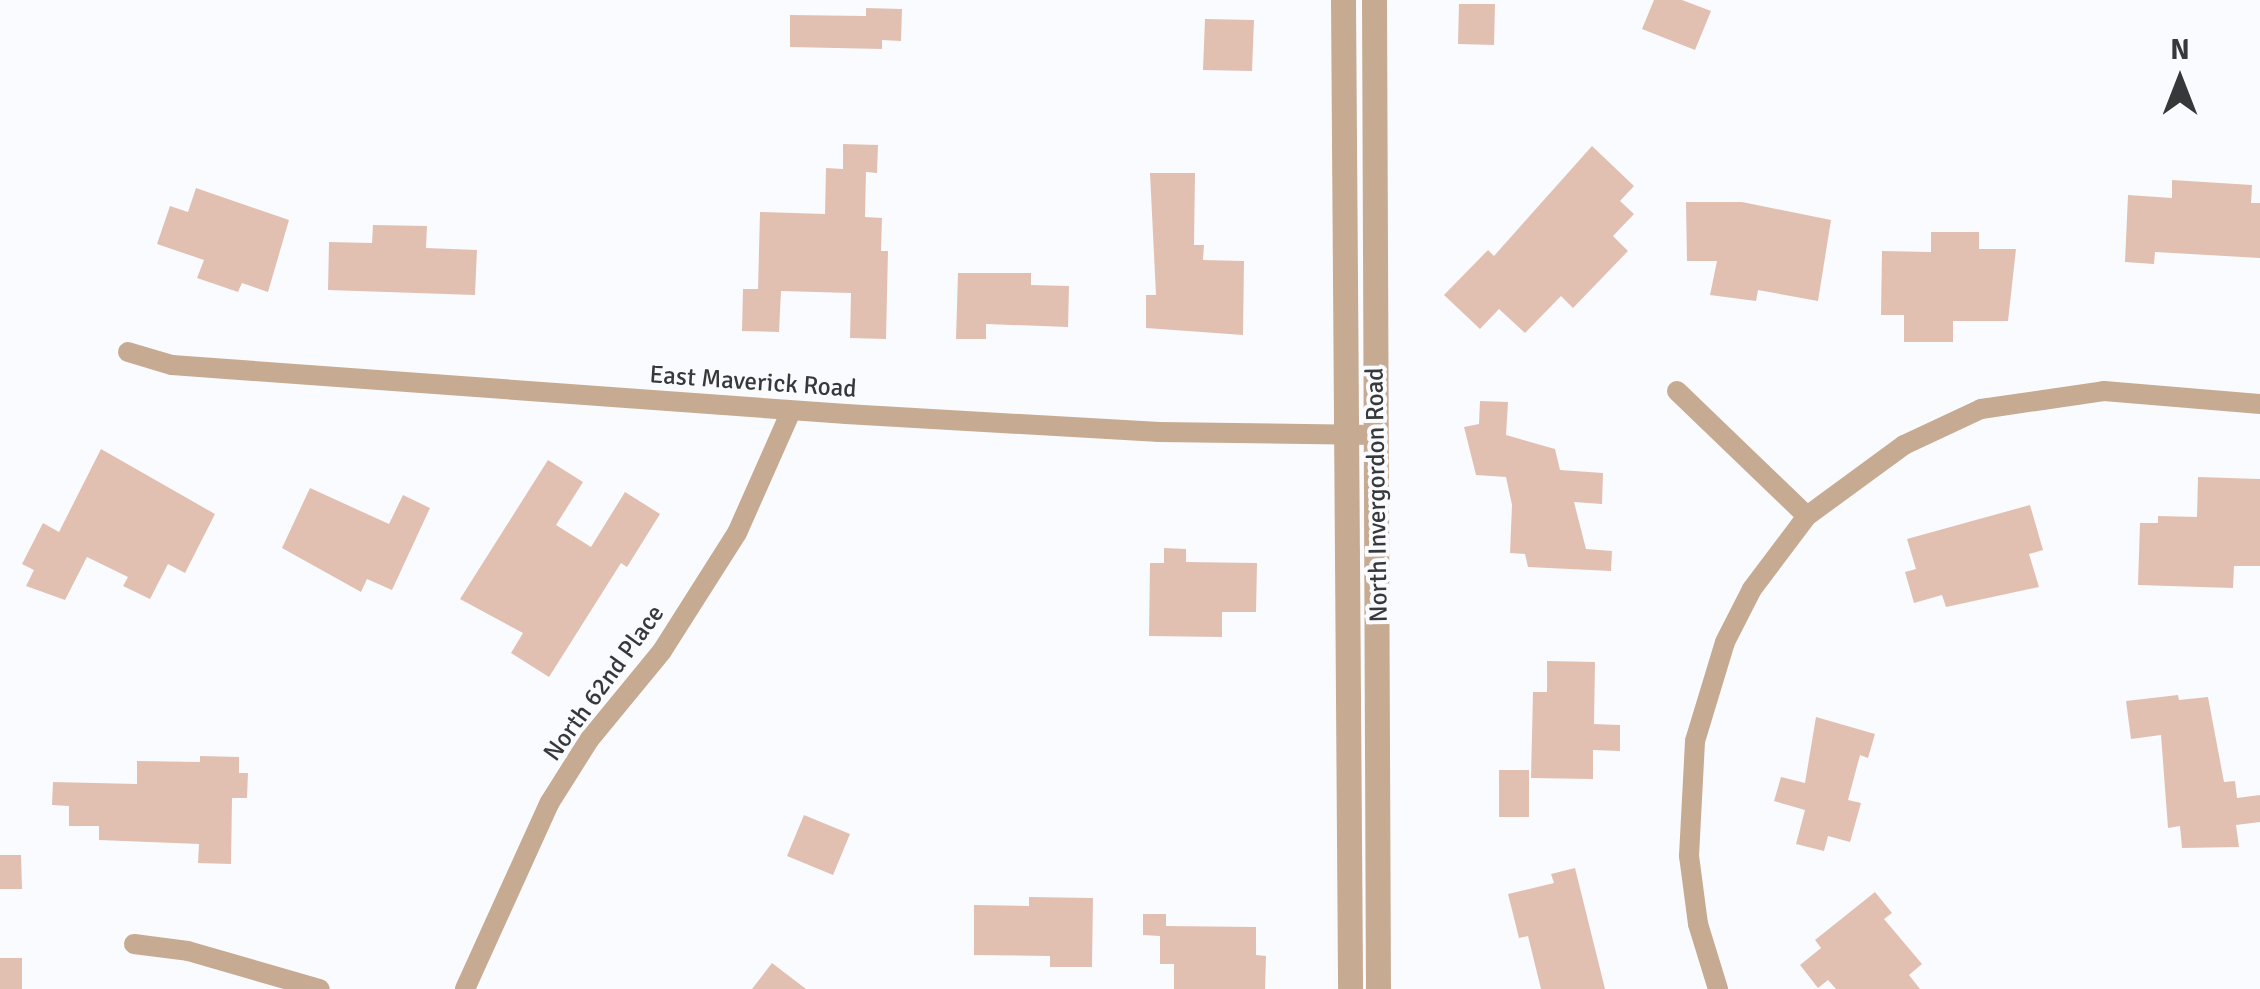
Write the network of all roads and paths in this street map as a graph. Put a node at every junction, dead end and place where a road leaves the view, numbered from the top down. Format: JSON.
{"nodes":[{"id":1,"x":1343,"y":0,"type":"edge"},
{"id":2,"x":1374,"y":0,"type":"edge"},
{"id":3,"x":128,"y":352,"type":"dead end"},
{"id":4,"x":1677,"y":391,"type":"dead end"},
{"id":5,"x":2260,"y":404,"type":"edge"},
{"id":6,"x":791,"y":410,"type":"junction"},
{"id":7,"x":1375,"y":435,"type":"junction"},
{"id":8,"x":1347,"y":436,"type":"junction"},
{"id":9,"x":1807,"y":516,"type":"junction"},
{"id":10,"x":134,"y":944,"type":"dead end"},
{"id":11,"x":320,"y":989,"type":"edge"},
{"id":12,"x":466,"y":989,"type":"edge"},
{"id":13,"x":1350,"y":989,"type":"edge"},
{"id":14,"x":1378,"y":989,"type":"edge"},
{"id":15,"x":1718,"y":989,"type":"edge"}],
"edges":[{"from":1,"to":8,"type":"street","name":"North Invergordon Road"},
{"from":2,"to":7,"type":"street","name":"North Invergordon Road"},
{"from":3,"to":6,"type":"street","name":"East Maverick Road"},
{"from":4,"to":9,"type":"street"},
{"from":5,"to":9,"type":"street"},
{"from":6,"to":8,"type":"street","name":"East Maverick Road"},
{"from":6,"to":12,"type":"street","name":"North 62nd Place"},
{"from":7,"to":8,"type":"street","name":"East Maverick Road"},
{"from":7,"to":14,"type":"street","name":"North Invergordon Road"},
{"from":8,"to":13,"type":"street","name":"North Invergordon Road"},
{"from":9,"to":15,"type":"street"},
{"from":10,"to":11,"type":"street"}]}
